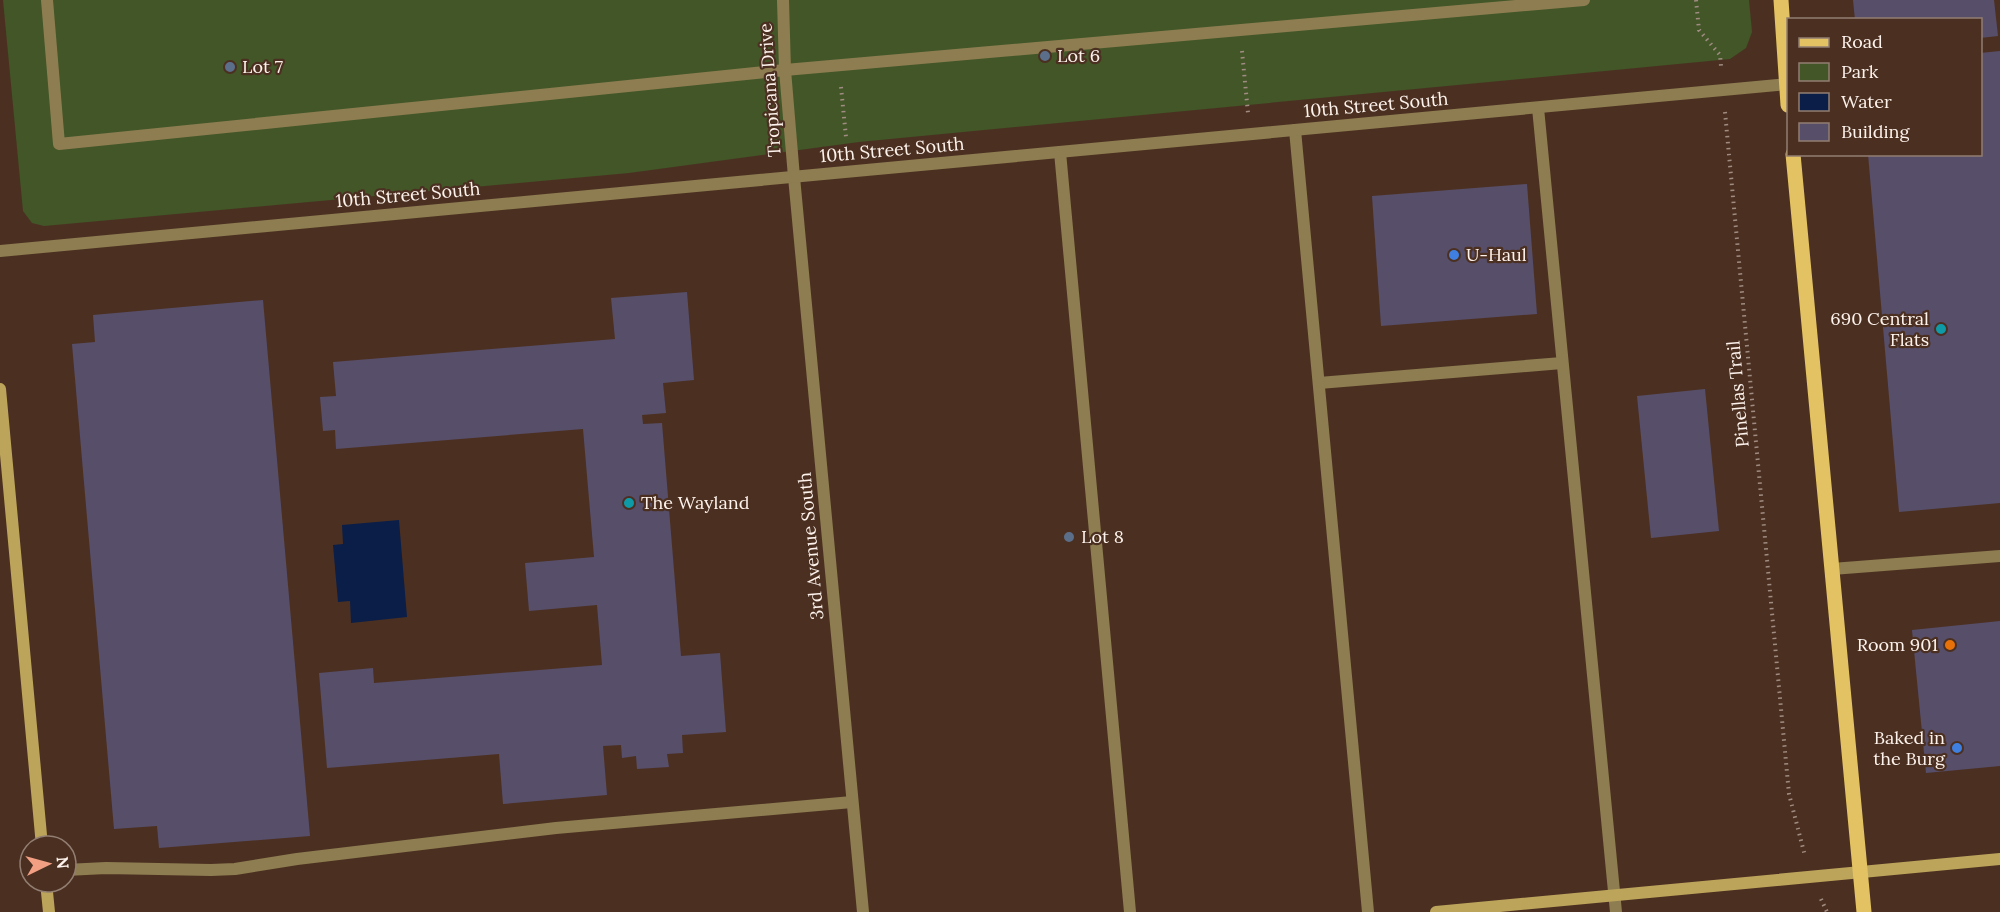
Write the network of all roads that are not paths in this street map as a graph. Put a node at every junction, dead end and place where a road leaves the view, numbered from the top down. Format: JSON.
{"nodes":[{"id":1,"x":47,"y":0,"type":"edge"},
{"id":2,"x":783,"y":0,"type":"edge"},
{"id":3,"x":1584,"y":0,"type":"edge"},
{"id":4,"x":1780,"y":0,"type":"edge"},
{"id":5,"x":785,"y":70,"type":"junction"},
{"id":6,"x":1786,"y":84,"type":"junction"},
{"id":7,"x":1787,"y":94,"type":"edge"},
{"id":8,"x":1538,"y":108,"type":"junction"},
{"id":9,"x":1295,"y":130,"type":"junction"},
{"id":10,"x":1060,"y":152,"type":"junction"},
{"id":11,"x":1793,"y":156,"type":"edge"},
{"id":12,"x":794,"y":177,"type":"junction"},
{"id":13,"x":0,"y":251,"type":"edge"},
{"id":14,"x":1562,"y":363,"type":"junction"},
{"id":15,"x":1319,"y":383,"type":"junction"},
{"id":16,"x":0,"y":389,"type":"edge"},
{"id":17,"x":2000,"y":556,"type":"edge"},
{"id":18,"x":1832,"y":569,"type":"junction"},
{"id":19,"x":852,"y":802,"type":"junction"},
{"id":20,"x":41,"y":834,"type":"edge"},
{"id":21,"x":2000,"y":860,"type":"edge"},
{"id":22,"x":78,"y":869,"type":"edge"},
{"id":23,"x":1860,"y":872,"type":"junction"},
{"id":24,"x":47,"y":894,"type":"edge"},
{"id":25,"x":1614,"y":896,"type":"junction"},
{"id":26,"x":49,"y":912,"type":"edge"},
{"id":27,"x":863,"y":912,"type":"edge"},
{"id":28,"x":1130,"y":912,"type":"edge"},
{"id":29,"x":1368,"y":912,"type":"edge"},
{"id":30,"x":1436,"y":912,"type":"edge"},
{"id":31,"x":1616,"y":912,"type":"edge"},
{"id":32,"x":1864,"y":912,"type":"edge"}],
"edges":[{"from":1,"to":5,"type":"street"},
{"from":2,"to":5,"type":"street","name":"Tropicana Drive"},
{"from":3,"to":5,"type":"street"},
{"from":4,"to":6,"type":"main road"},
{"from":5,"to":12,"type":"street","name":"Tropicana Drive"},
{"from":6,"to":7,"type":"main road"},
{"from":6,"to":8,"type":"street","name":"10th Street South"},
{"from":8,"to":9,"type":"street","name":"10th Street South"},
{"from":8,"to":14,"type":"street"},
{"from":9,"to":10,"type":"street","name":"10th Street South"},
{"from":9,"to":15,"type":"street"},
{"from":10,"to":12,"type":"street","name":"10th Street South"},
{"from":10,"to":28,"type":"street"},
{"from":11,"to":18,"type":"main road"},
{"from":12,"to":13,"type":"street","name":"10th Street South"},
{"from":12,"to":19,"type":"street","name":"3rd Avenue South"},
{"from":14,"to":15,"type":"street"},
{"from":14,"to":25,"type":"street"},
{"from":15,"to":29,"type":"street"},
{"from":16,"to":20,"type":"main road"},
{"from":17,"to":18,"type":"street"},
{"from":18,"to":23,"type":"main road"},
{"from":19,"to":22,"type":"street"},
{"from":19,"to":27,"type":"street","name":"3rd Avenue South"},
{"from":21,"to":23,"type":"main road"},
{"from":23,"to":25,"type":"main road"},
{"from":23,"to":32,"type":"main road"},
{"from":24,"to":26,"type":"main road"},
{"from":25,"to":30,"type":"main road"},
{"from":25,"to":31,"type":"street"}]}
